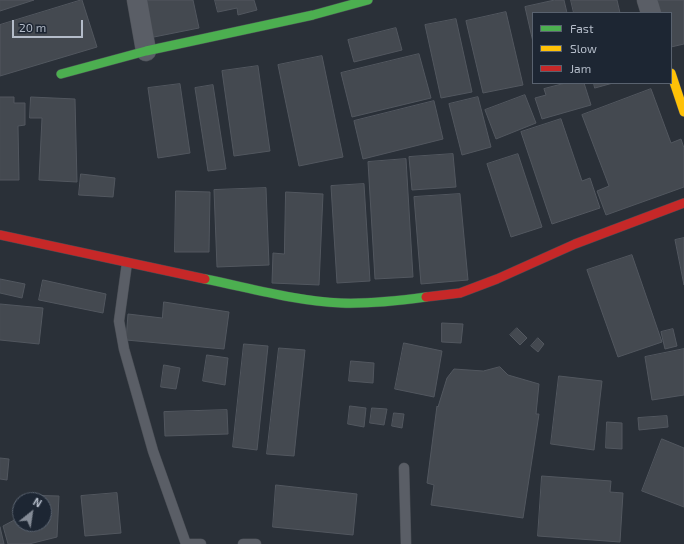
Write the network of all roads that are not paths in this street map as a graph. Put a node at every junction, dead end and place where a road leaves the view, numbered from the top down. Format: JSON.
{"nodes":[{"id":1,"x":138,"y":0,"type":"edge"},
{"id":2,"x":368,"y":0,"type":"edge"},
{"id":3,"x":647,"y":0,"type":"edge"},
{"id":4,"x":651,"y":12,"type":"edge"},
{"id":5,"x":146,"y":51,"type":"junction"},
{"id":6,"x":61,"y":74,"type":"dead end"},
{"id":7,"x":672,"y":76,"type":"edge"},
{"id":8,"x":684,"y":112,"type":"edge"},
{"id":9,"x":684,"y":203,"type":"edge"},
{"id":10,"x":0,"y":235,"type":"edge"},
{"id":11,"x":127,"y":263,"type":"junction"},
{"id":12,"x":404,"y":468,"type":"dead end"},
{"id":13,"x":186,"y":544,"type":"edge"},
{"id":14,"x":201,"y":544,"type":"edge"},
{"id":15,"x":243,"y":544,"type":"edge"},
{"id":16,"x":256,"y":544,"type":"edge"},
{"id":17,"x":406,"y":544,"type":"edge"}],
"edges":[{"from":1,"to":5,"type":"street"},
{"from":2,"to":5,"type":"street"},
{"from":3,"to":4,"type":"street"},
{"from":5,"to":6,"type":"street"},
{"from":7,"to":8,"type":"street"},
{"from":9,"to":11,"type":"street"},
{"from":10,"to":11,"type":"street"},
{"from":11,"to":13,"type":"lane"},
{"from":12,"to":17,"type":"lane"},
{"from":13,"to":14,"type":"lane"},
{"from":15,"to":16,"type":"lane"}]}
